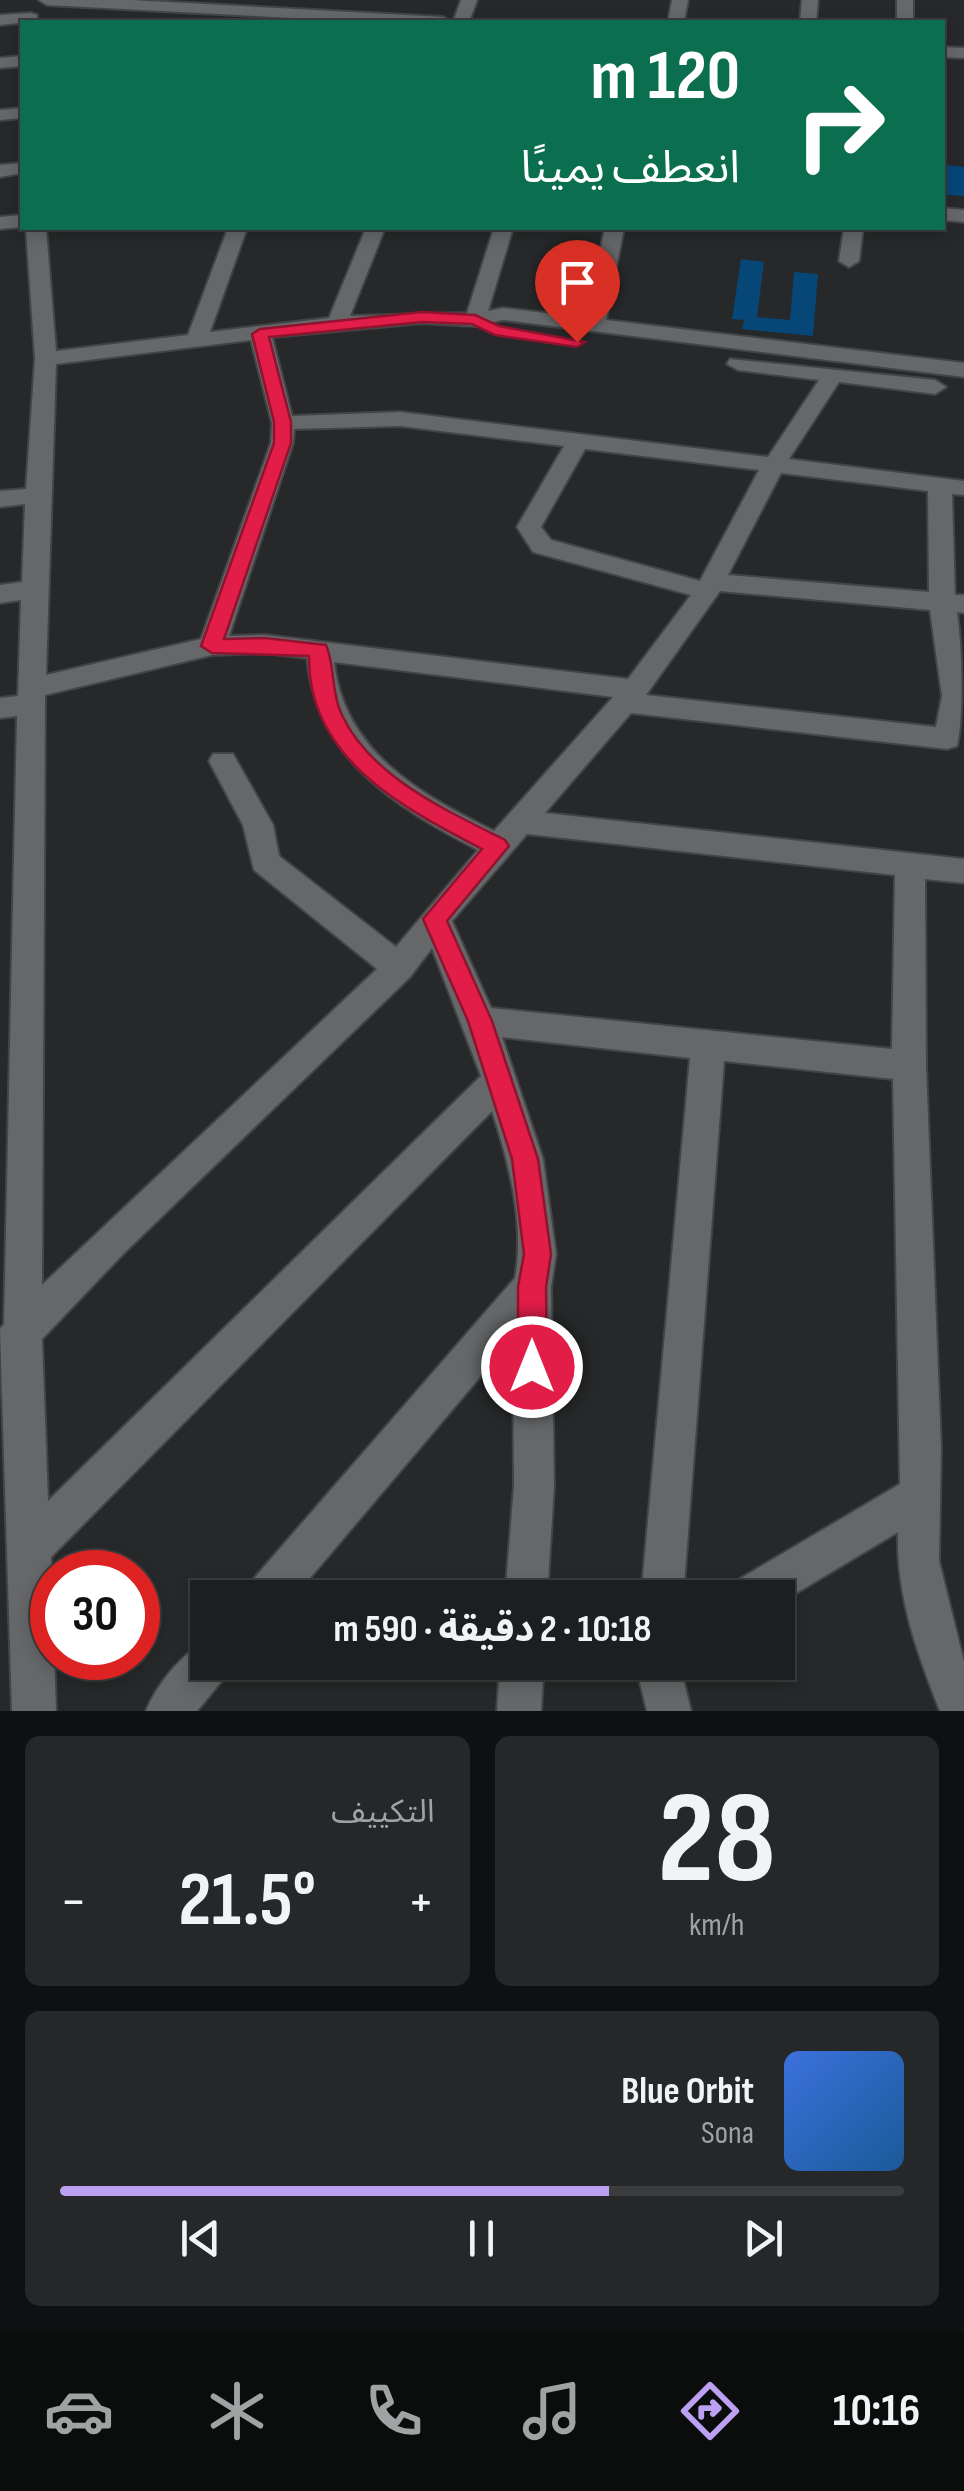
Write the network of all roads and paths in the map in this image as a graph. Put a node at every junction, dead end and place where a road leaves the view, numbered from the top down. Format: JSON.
{"nodes":[{"id":1,"x":48,"y":0,"type":"edge"},
{"id":2,"x":30,"y":12,"type":"edge"},
{"id":3,"x":0,"y":20,"type":"edge"},
{"id":4,"x":356,"y":20,"type":"edge"},
{"id":5,"x":36,"y":230,"type":"edge"},
{"id":6,"x":236,"y":230,"type":"edge"},
{"id":7,"x":374,"y":230,"type":"edge"},
{"id":8,"x":503,"y":230,"type":"edge"},
{"id":9,"x":614,"y":230,"type":"edge"},
{"id":10,"x":853,"y":230,"type":"edge"},
{"id":11,"x":848,"y":261,"type":"dead end"},
{"id":12,"x":475,"y":320,"type":"junction"},
{"id":13,"x":338,"y":323,"type":"junction"},
{"id":14,"x":594,"y":328,"type":"junction"},
{"id":15,"x":260,"y":334,"type":"junction"},
{"id":16,"x":198,"y":340,"type":"junction"},
{"id":17,"x":46,"y":359,"type":"junction"},
{"id":18,"x":964,"y":370,"type":"edge"},
{"id":19,"x":831,"y":378,"type":"junction"},
{"id":20,"x":964,"y":390,"type":"edge"},
{"id":21,"x":283,"y":422,"type":"junction"},
{"id":22,"x":578,"y":442,"type":"junction"},
{"id":23,"x":772,"y":468,"type":"junction"},
{"id":24,"x":952,"y":486,"type":"edge"},
{"id":25,"x":37,"y":494,"type":"junction"},
{"id":26,"x":0,"y":499,"type":"edge"},
{"id":27,"x":711,"y":586,"type":"junction"},
{"id":28,"x":36,"y":589,"type":"junction"},
{"id":29,"x":0,"y":594,"type":"edge"},
{"id":30,"x":953,"y":602,"type":"edge"},
{"id":31,"x":212,"y":646,"type":"junction"},
{"id":32,"x":319,"y":650,"type":"junction"},
{"id":33,"x":32,"y":696,"type":"junction"},
{"id":34,"x":630,"y":696,"type":"junction"},
{"id":35,"x":0,"y":708,"type":"edge"},
{"id":36,"x":223,"y":761,"type":"dead end"},
{"id":37,"x":30,"y":784,"type":"junction"},
{"id":38,"x":0,"y":791,"type":"edge"},
{"id":39,"x":520,"y":822,"type":"junction"},
{"id":40,"x":497,"y":846,"type":"junction"},
{"id":41,"x":910,"y":864,"type":"junction"},
{"id":42,"x":964,"y":871,"type":"edge"},
{"id":43,"x":435,"y":919,"type":"junction"},
{"id":44,"x":400,"y":968,"type":"junction"},
{"id":45,"x":480,"y":1021,"type":"junction"},
{"id":46,"x":708,"y":1047,"type":"junction"},
{"id":47,"x":908,"y":1066,"type":"junction"},
{"id":48,"x":501,"y":1079,"type":"junction"},
{"id":49,"x":532,"y":1287,"type":"junction"},
{"id":50,"x":11,"y":1344,"type":"edge"},
{"id":51,"x":919,"y":1496,"type":"junction"},
{"id":52,"x":30,"y":1548,"type":"junction"},
{"id":53,"x":280,"y":1580,"type":"edge"},
{"id":54,"x":527,"y":1580,"type":"edge"},
{"id":55,"x":664,"y":1580,"type":"edge"},
{"id":56,"x":778,"y":1580,"type":"edge"},
{"id":57,"x":195,"y":1680,"type":"edge"},
{"id":58,"x":521,"y":1680,"type":"edge"},
{"id":59,"x":661,"y":1680,"type":"edge"},
{"id":60,"x":34,"y":1711,"type":"edge"},
{"id":61,"x":168,"y":1711,"type":"edge"},
{"id":62,"x":519,"y":1711,"type":"edge"},
{"id":63,"x":669,"y":1711,"type":"edge"},
{"id":64,"x":962,"y":1711,"type":"edge"}],
"edges":[{"from":1,"to":2,"type":"street"},
{"from":1,"to":4,"type":"street"},
{"from":2,"to":3,"type":"street"},
{"from":5,"to":17,"type":"street"},
{"from":6,"to":16,"type":"street"},
{"from":7,"to":13,"type":"street"},
{"from":8,"to":12,"type":"street"},
{"from":9,"to":14,"type":"street"},
{"from":10,"to":11,"type":"street"},
{"from":12,"to":13,"type":"street"},
{"from":12,"to":14,"type":"street"},
{"from":12,"to":19,"type":"street"},
{"from":13,"to":15,"type":"street"},
{"from":14,"to":18,"type":"street"},
{"from":15,"to":16,"type":"street"},
{"from":15,"to":21,"type":"street"},
{"from":16,"to":17,"type":"street"},
{"from":17,"to":25,"type":"street"},
{"from":19,"to":20,"type":"street"},
{"from":19,"to":23,"type":"street"},
{"from":21,"to":22,"type":"street"},
{"from":21,"to":31,"type":"street"},
{"from":22,"to":23,"type":"street"},
{"from":22,"to":27,"type":"street"},
{"from":23,"to":24,"type":"street"},
{"from":23,"to":27,"type":"street"},
{"from":24,"to":30,"type":"street"},
{"from":25,"to":26,"type":"street"},
{"from":25,"to":28,"type":"street"},
{"from":27,"to":30,"type":"street"},
{"from":27,"to":34,"type":"street"},
{"from":28,"to":29,"type":"street"},
{"from":28,"to":33,"type":"street"},
{"from":30,"to":34,"type":"street"},
{"from":31,"to":32,"type":"street"},
{"from":31,"to":33,"type":"street"},
{"from":32,"to":34,"type":"street"},
{"from":32,"to":40,"type":"street"},
{"from":33,"to":35,"type":"street"},
{"from":33,"to":37,"type":"street"},
{"from":34,"to":39,"type":"street"},
{"from":36,"to":44,"type":"street"},
{"from":37,"to":38,"type":"street"},
{"from":37,"to":50,"type":"street"},
{"from":39,"to":40,"type":"street"},
{"from":39,"to":41,"type":"street"},
{"from":40,"to":43,"type":"street"},
{"from":41,"to":42,"type":"street"},
{"from":41,"to":47,"type":"street"},
{"from":43,"to":44,"type":"street"},
{"from":43,"to":45,"type":"street"},
{"from":44,"to":50,"type":"street"},
{"from":45,"to":46,"type":"street"},
{"from":45,"to":48,"type":"street"},
{"from":46,"to":47,"type":"street"},
{"from":46,"to":55,"type":"street"},
{"from":47,"to":51,"type":"street"},
{"from":48,"to":49,"type":"street"},
{"from":48,"to":52,"type":"street"},
{"from":49,"to":53,"type":"street"},
{"from":49,"to":54,"type":"street"},
{"from":50,"to":52,"type":"street"},
{"from":51,"to":56,"type":"street"},
{"from":51,"to":64,"type":"street"},
{"from":52,"to":60,"type":"street"},
{"from":57,"to":61,"type":"street"},
{"from":58,"to":62,"type":"street"},
{"from":59,"to":63,"type":"street"}]}
